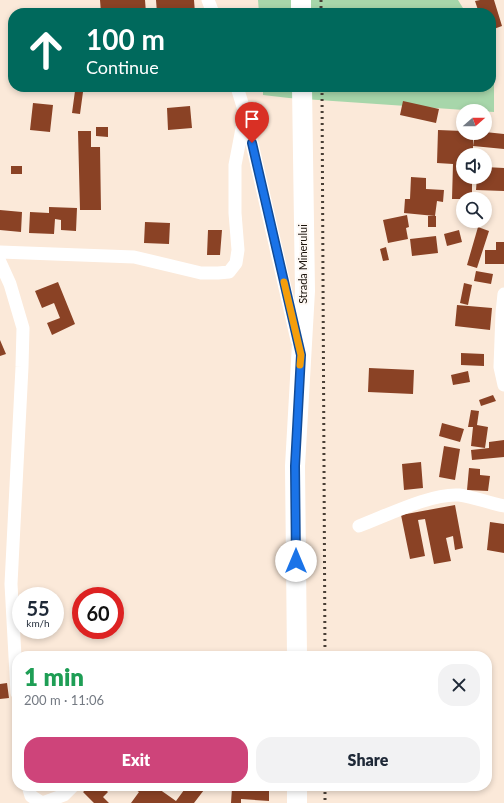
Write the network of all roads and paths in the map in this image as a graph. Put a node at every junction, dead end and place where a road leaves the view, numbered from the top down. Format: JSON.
{"nodes":[{"id":1,"x":239,"y":92,"type":"edge"},
{"id":2,"x":302,"y":92,"type":"edge"},
{"id":3,"x":245,"y":113,"type":"junction"},
{"id":4,"x":0,"y":252,"type":"edge"},
{"id":5,"x":0,"y":262,"type":"edge"},
{"id":6,"x":504,"y":294,"type":"edge"},
{"id":7,"x":301,"y":355,"type":"junction"},
{"id":8,"x":504,"y":385,"type":"edge"},
{"id":9,"x":504,"y":506,"type":"edge"},
{"id":10,"x":358,"y":526,"type":"dead end"},
{"id":11,"x":15,"y":651,"type":"edge"},
{"id":12,"x":297,"y":651,"type":"edge"},
{"id":13,"x":30,"y":791,"type":"edge"},
{"id":14,"x":68,"y":791,"type":"edge"},
{"id":15,"x":297,"y":791,"type":"edge"},
{"id":16,"x":42,"y":803,"type":"edge"},
{"id":17,"x":297,"y":803,"type":"edge"}],
"edges":[{"from":1,"to":3,"type":"street"},
{"from":2,"to":7,"type":"main road","name":"Strada Minerului"},
{"from":3,"to":4,"type":"street"},
{"from":3,"to":7,"type":"street"},
{"from":5,"to":11,"type":"street"},
{"from":6,"to":8,"type":"street"},
{"from":7,"to":12,"type":"main road","name":"Strada Minerului"},
{"from":9,"to":10,"type":"street"},
{"from":13,"to":16,"type":"street"},
{"from":14,"to":16,"type":"street"},
{"from":15,"to":17,"type":"main road"}]}
